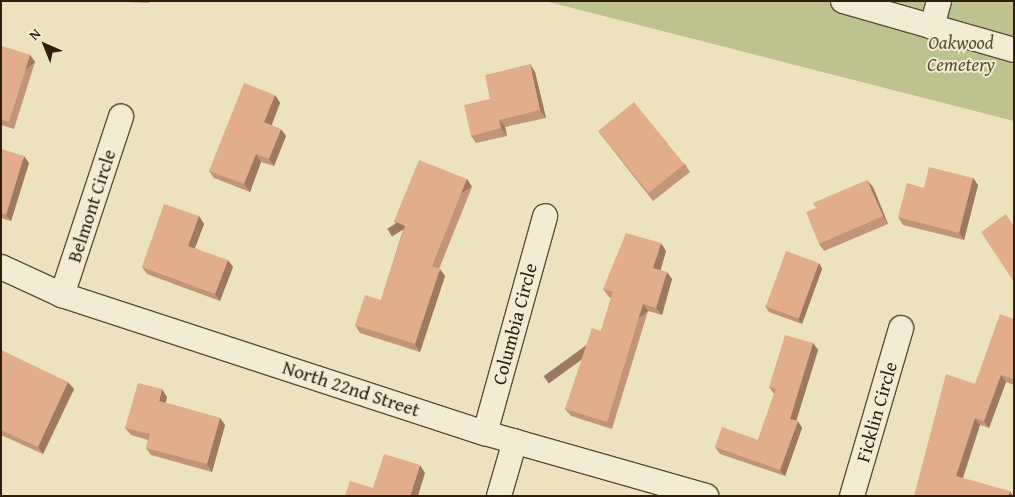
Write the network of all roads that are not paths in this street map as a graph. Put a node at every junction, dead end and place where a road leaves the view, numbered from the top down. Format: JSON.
{"nodes":[{"id":1,"x":843,"y":1,"type":"edge"},
{"id":2,"x":939,"y":1,"type":"edge"},
{"id":3,"x":932,"y":26,"type":"junction"},
{"id":4,"x":1014,"y":50,"type":"edge"},
{"id":5,"x":121,"y":117,"type":"dead end"},
{"id":6,"x":544,"y":216,"type":"dead end"},
{"id":7,"x":1,"y":267,"type":"edge"},
{"id":8,"x":62,"y":295,"type":"junction"},
{"id":9,"x":901,"y":328,"type":"dead end"},
{"id":10,"x":485,"y":432,"type":"junction"},
{"id":11,"x":515,"y":441,"type":"junction"},
{"id":12,"x":499,"y":496,"type":"edge"},
{"id":13,"x":706,"y":496,"type":"edge"},
{"id":14,"x":852,"y":496,"type":"edge"}],
"edges":[{"from":1,"to":3,"type":"street"},
{"from":2,"to":3,"type":"street"},
{"from":3,"to":4,"type":"street"},
{"from":5,"to":8,"type":"street","name":"Belmont Circle"},
{"from":6,"to":10,"type":"street","name":"Columbia Circle"},
{"from":7,"to":8,"type":"street","name":"North 22nd Street"},
{"from":8,"to":10,"type":"street","name":"North 22nd Street"},
{"from":9,"to":14,"type":"street","name":"Ficklin Circle"},
{"from":10,"to":11,"type":"street","name":"North 22nd Street"},
{"from":11,"to":12,"type":"street"},
{"from":11,"to":13,"type":"street","name":"North 22nd Street"}]}
